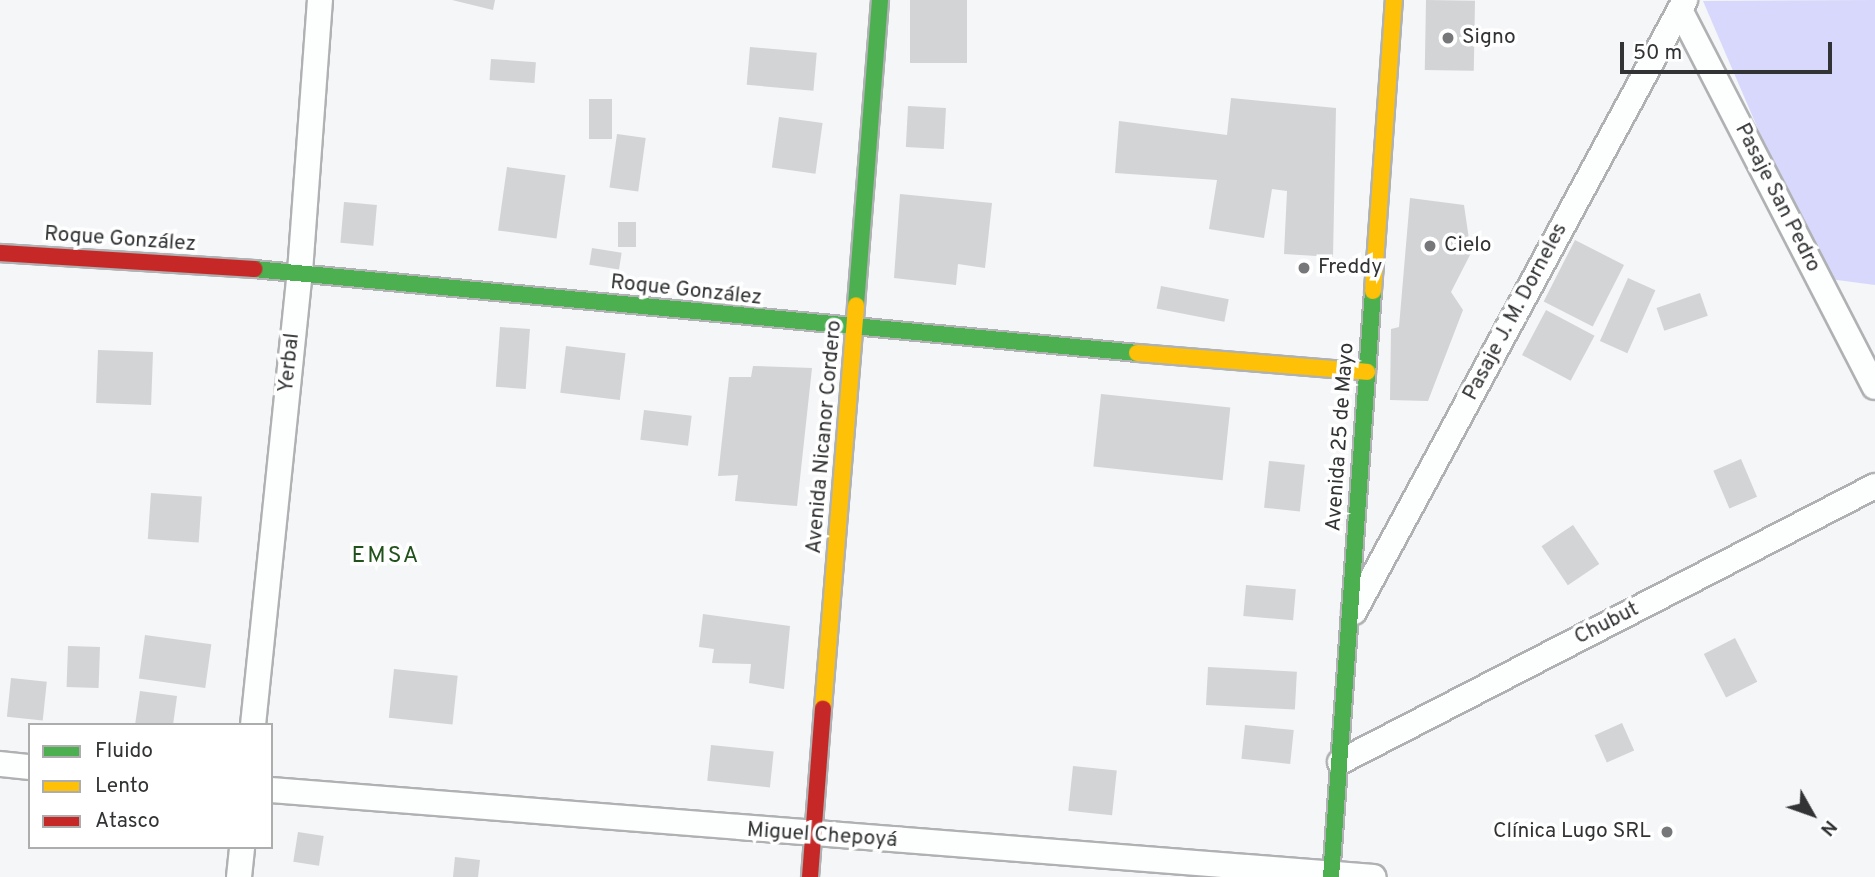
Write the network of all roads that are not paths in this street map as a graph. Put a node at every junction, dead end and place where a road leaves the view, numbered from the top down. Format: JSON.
{"nodes":[{"id":1,"x":320,"y":0,"type":"edge"},
{"id":2,"x":880,"y":0,"type":"edge"},
{"id":3,"x":1394,"y":0,"type":"edge"},
{"id":4,"x":1682,"y":5,"type":"edge"},
{"id":5,"x":0,"y":253,"type":"edge"},
{"id":6,"x":300,"y":272,"type":"junction"},
{"id":7,"x":855,"y":330,"type":"junction"},
{"id":8,"x":1367,"y":372,"type":"junction"},
{"id":9,"x":1875,"y":387,"type":"edge"},
{"id":10,"x":1875,"y":486,"type":"edge"},
{"id":11,"x":1348,"y":624,"type":"junction"},
{"id":12,"x":253,"y":723,"type":"edge"},
{"id":13,"x":1340,"y":762,"type":"junction"},
{"id":14,"x":0,"y":764,"type":"edge"},
{"id":15,"x":28,"y":767,"type":"edge"},
{"id":16,"x":273,"y":790,"type":"edge"},
{"id":17,"x":814,"y":835,"type":"junction"},
{"id":18,"x":242,"y":849,"type":"edge"},
{"id":19,"x":1331,"y":875,"type":"edge"},
{"id":20,"x":239,"y":877,"type":"edge"},
{"id":21,"x":810,"y":877,"type":"edge"},
{"id":22,"x":1374,"y":877,"type":"edge"}],
"edges":[{"from":1,"to":6,"type":"street","name":"Yerbal"},
{"from":2,"to":7,"type":"main road","name":"Avenida Nicanor Cordero"},
{"from":3,"to":8,"type":"main road","name":"Avenida 25 de Mayo"},
{"from":4,"to":9,"type":"street","name":"Pasaje San Pedro"},
{"from":4,"to":11,"type":"street","name":"Pasaje J. M. Dorneles"},
{"from":5,"to":6,"type":"main road","name":"Roque González"},
{"from":6,"to":7,"type":"main road","name":"Roque González"},
{"from":6,"to":12,"type":"street","name":"Yerbal"},
{"from":7,"to":8,"type":"main road","name":"Roque González"},
{"from":7,"to":17,"type":"main road","name":"Avenida Nicanor Cordero"},
{"from":8,"to":11,"type":"main road","name":"Avenida 25 de Mayo"},
{"from":10,"to":13,"type":"street","name":"Chubut"},
{"from":11,"to":13,"type":"main road","name":"Avenida 25 de Mayo"},
{"from":13,"to":19,"type":"main road","name":"Avenida 25 de Mayo"},
{"from":14,"to":15,"type":"street"},
{"from":16,"to":17,"type":"street","name":"Miguel Chepoyá"},
{"from":17,"to":19,"type":"street","name":"Miguel Chepoyá"},
{"from":17,"to":21,"type":"main road","name":"Avenida Nicanor Cordero"},
{"from":18,"to":20,"type":"street"},
{"from":19,"to":22,"type":"street","name":"Miguel Chepoyá"}]}
